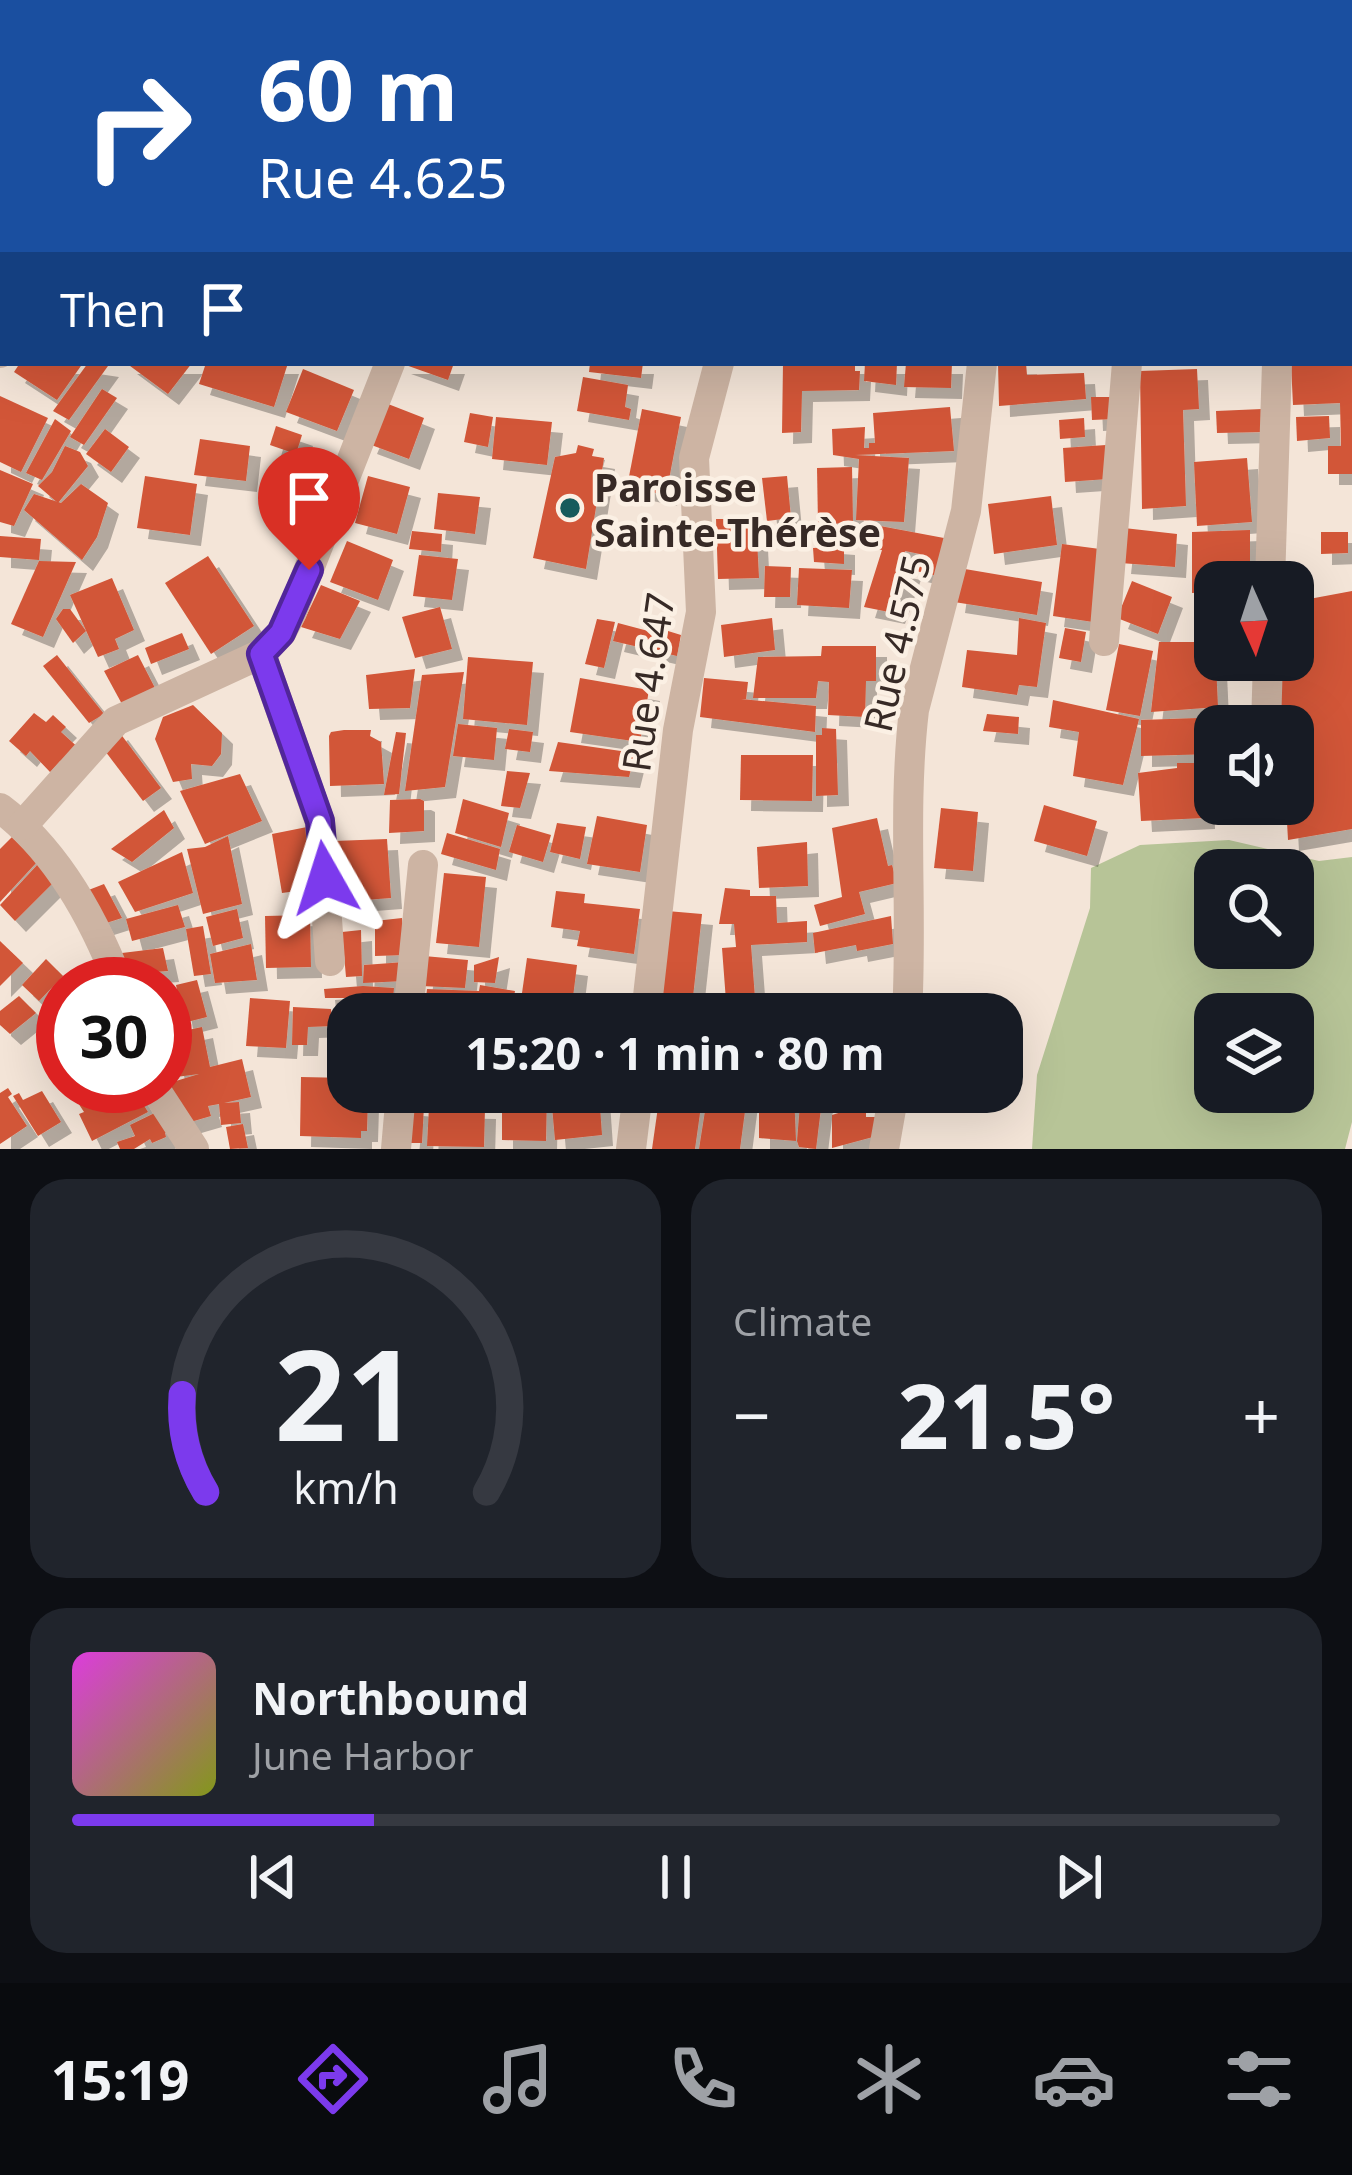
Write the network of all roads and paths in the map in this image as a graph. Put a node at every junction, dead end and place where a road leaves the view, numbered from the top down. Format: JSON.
{"nodes":[{"id":1,"x":389,"y":366,"type":"edge"},
{"id":2,"x":718,"y":366,"type":"edge"},
{"id":3,"x":982,"y":366,"type":"edge"},
{"id":4,"x":1127,"y":366,"type":"edge"},
{"id":5,"x":1277,"y":366,"type":"edge"},
{"id":6,"x":1271,"y":561,"type":"edge"},
{"id":7,"x":1104,"y":640,"type":"dead end"},
{"id":8,"x":261,"y":654,"type":"junction"},
{"id":9,"x":12,"y":817,"type":"edge"},
{"id":10,"x":422,"y":865,"type":"dead end"},
{"id":11,"x":105,"y":957,"type":"edge"},
{"id":12,"x":330,"y":961,"type":"dead end"},
{"id":13,"x":410,"y":993,"type":"edge"},
{"id":14,"x":648,"y":993,"type":"edge"},
{"id":15,"x":908,"y":993,"type":"edge"},
{"id":16,"x":171,"y":1113,"type":"edge"},
{"id":17,"x":399,"y":1113,"type":"edge"},
{"id":18,"x":635,"y":1113,"type":"edge"},
{"id":19,"x":890,"y":1113,"type":"edge"},
{"id":20,"x":194,"y":1149,"type":"edge"},
{"id":21,"x":396,"y":1149,"type":"edge"},
{"id":22,"x":631,"y":1149,"type":"edge"},
{"id":23,"x":884,"y":1149,"type":"edge"}],
"edges":[{"from":1,"to":8,"type":"street"},
{"from":2,"to":14,"type":"street","name":"Rue 4.647"},
{"from":3,"to":15,"type":"street","name":"Rue 4.575"},
{"from":4,"to":7,"type":"street"},
{"from":5,"to":6,"type":"street"},
{"from":8,"to":9,"type":"street"},
{"from":8,"to":12,"type":"street"},
{"from":9,"to":11,"type":"street"},
{"from":10,"to":13,"type":"street"},
{"from":16,"to":20,"type":"street"},
{"from":17,"to":21,"type":"street"},
{"from":18,"to":22,"type":"street"},
{"from":19,"to":23,"type":"street"}]}
